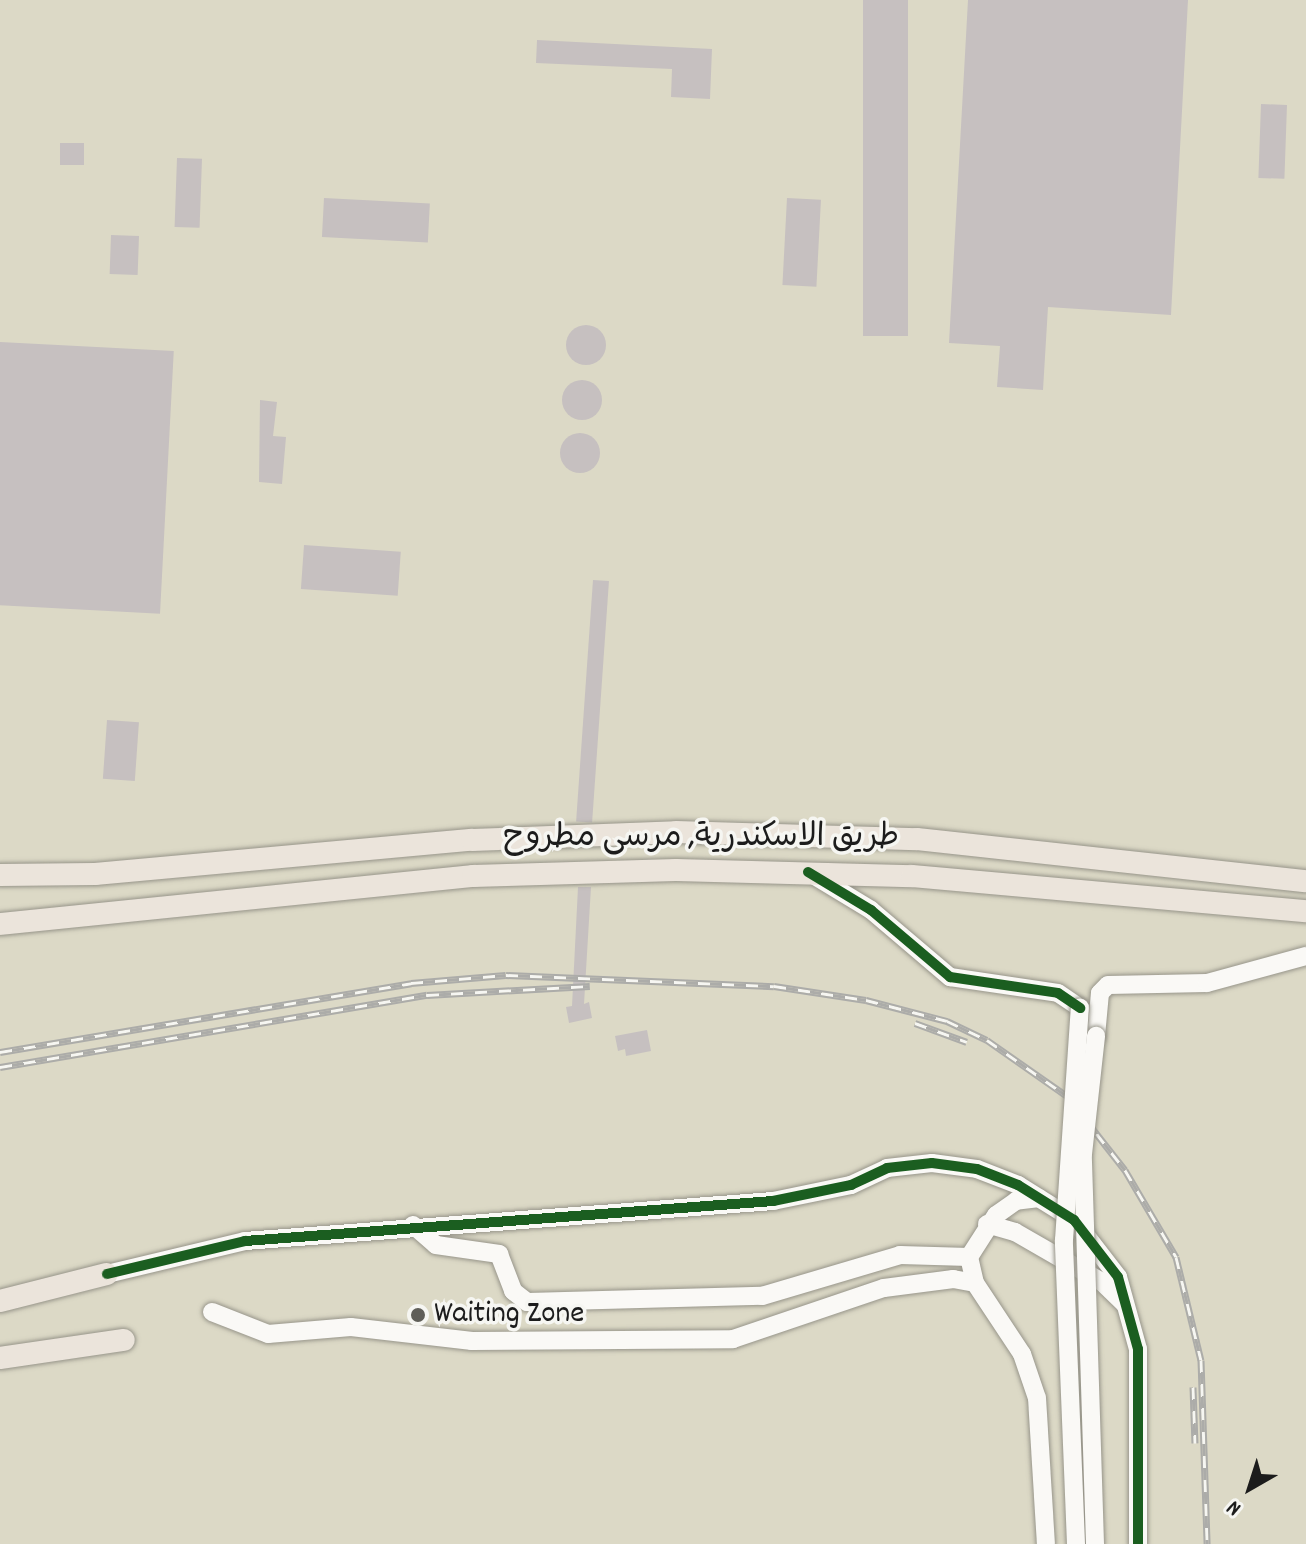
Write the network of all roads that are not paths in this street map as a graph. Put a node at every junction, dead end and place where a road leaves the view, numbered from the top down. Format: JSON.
{"nodes":[{"id":1,"x":808,"y":872,"type":"junction"},
{"id":2,"x":0,"y":875,"type":"edge"},
{"id":3,"x":1306,"y":881,"type":"edge"},
{"id":4,"x":1306,"y":911,"type":"edge"},
{"id":5,"x":0,"y":924,"type":"edge"},
{"id":6,"x":1306,"y":956,"type":"edge"},
{"id":7,"x":1074,"y":1060,"type":"junction"},
{"id":8,"x":1094,"y":1063,"type":"junction"},
{"id":9,"x":1039,"y":1198,"type":"junction"},
{"id":10,"x":987,"y":1224,"type":"junction"},
{"id":11,"x":413,"y":1225,"type":"junction"},
{"id":12,"x":969,"y":1257,"type":"junction"},
{"id":13,"x":107,"y":1274,"type":"joint"},
{"id":14,"x":975,"y":1283,"type":"junction"},
{"id":15,"x":0,"y":1301,"type":"edge"},
{"id":16,"x":212,"y":1312,"type":"dead end"},
{"id":17,"x":1132,"y":1312,"type":"junction"},
{"id":18,"x":124,"y":1340,"type":"dead end"},
{"id":19,"x":0,"y":1358,"type":"edge"},
{"id":20,"x":1046,"y":1544,"type":"edge"},
{"id":21,"x":1076,"y":1544,"type":"edge"},
{"id":22,"x":1095,"y":1544,"type":"edge"},
{"id":23,"x":1138,"y":1544,"type":"edge"}],
"edges":[{"from":1,"to":4,"type":"main road","name":"طريق الاسكندرية, مرسى مطروح"},
{"from":1,"to":5,"type":"main road","name":"طريق الاسكندرية, مرسى مطروح"},
{"from":1,"to":7,"type":"street","bridge":true},
{"from":2,"to":3,"type":"main road","name":"طريق الاسكندرية, مرسى مطروح"},
{"from":6,"to":8,"type":"street","bridge":true},
{"from":7,"to":8,"type":"street","bridge":true},
{"from":7,"to":21,"type":"street","bridge":true},
{"from":8,"to":22,"type":"street","bridge":true},
{"from":9,"to":10,"type":"street"},
{"from":9,"to":11,"type":"street"},
{"from":9,"to":17,"type":"street"},
{"from":10,"to":12,"type":"street"},
{"from":10,"to":17,"type":"street"},
{"from":11,"to":12,"type":"street"},
{"from":11,"to":13,"type":"street"},
{"from":12,"to":14,"type":"street"},
{"from":13,"to":15,"type":"main road"},
{"from":14,"to":16,"type":"street"},
{"from":14,"to":20,"type":"street"},
{"from":17,"to":23,"type":"street"},
{"from":18,"to":19,"type":"main road"}]}
